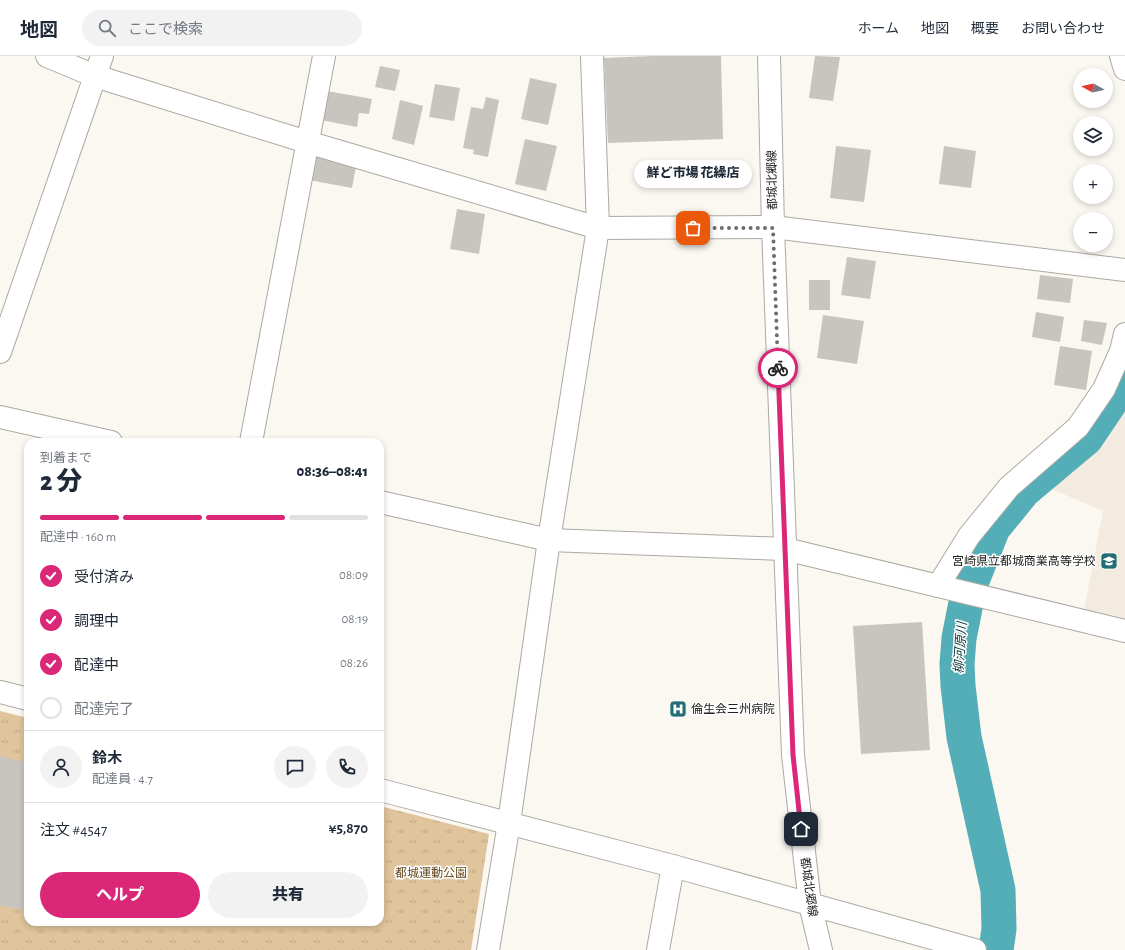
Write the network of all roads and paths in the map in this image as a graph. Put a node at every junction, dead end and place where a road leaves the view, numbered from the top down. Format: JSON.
{"nodes":[{"id":1,"x":47,"y":56,"type":"edge"},
{"id":2,"x":102,"y":56,"type":"edge"},
{"id":3,"x":324,"y":56,"type":"edge"},
{"id":4,"x":592,"y":56,"type":"edge"},
{"id":5,"x":770,"y":56,"type":"edge"},
{"id":6,"x":1121,"y":56,"type":"edge"},
{"id":7,"x":1125,"y":69,"type":"edge"},
{"id":8,"x":95,"y":76,"type":"junction"},
{"id":9,"x":307,"y":142,"type":"junction"},
{"id":10,"x":598,"y":228,"type":"junction"},
{"id":11,"x":773,"y":228,"type":"junction"},
{"id":12,"x":1125,"y":270,"type":"edge"},
{"id":13,"x":1125,"y":334,"type":"edge"},
{"id":14,"x":0,"y":352,"type":"edge"},
{"id":15,"x":0,"y":417,"type":"edge"},
{"id":16,"x":93,"y":438,"type":"edge"},
{"id":17,"x":252,"y":438,"type":"edge"},
{"id":18,"x":384,"y":503,"type":"edge"},
{"id":19,"x":549,"y":540,"type":"junction"},
{"id":20,"x":785,"y":549,"type":"junction"},
{"id":21,"x":946,"y":588,"type":"junction"},
{"id":22,"x":1125,"y":631,"type":"edge"},
{"id":23,"x":0,"y":692,"type":"edge"},
{"id":24,"x":24,"y":698,"type":"edge"},
{"id":25,"x":384,"y":791,"type":"edge"},
{"id":26,"x":509,"y":823,"type":"junction"},
{"id":27,"x":673,"y":866,"type":"junction"},
{"id":28,"x":810,"y":904,"type":"junction"},
{"id":29,"x":488,"y":950,"type":"edge"},
{"id":30,"x":658,"y":950,"type":"edge"},
{"id":31,"x":821,"y":950,"type":"edge"},
{"id":32,"x":975,"y":950,"type":"edge"}],
"edges":[{"from":1,"to":8,"type":"street"},
{"from":2,"to":8,"type":"street"},
{"from":3,"to":9,"type":"street"},
{"from":4,"to":10,"type":"street"},
{"from":5,"to":11,"type":"street","name":"都城北郷線"},
{"from":6,"to":7,"type":"street"},
{"from":8,"to":9,"type":"street"},
{"from":8,"to":14,"type":"street"},
{"from":9,"to":10,"type":"street"},
{"from":9,"to":17,"type":"street"},
{"from":10,"to":11,"type":"street"},
{"from":10,"to":19,"type":"street"},
{"from":11,"to":12,"type":"street"},
{"from":11,"to":20,"type":"street","name":"都城北郷線"},
{"from":13,"to":21,"type":"street"},
{"from":15,"to":16,"type":"street"},
{"from":18,"to":19,"type":"street"},
{"from":19,"to":20,"type":"street"},
{"from":19,"to":26,"type":"street"},
{"from":20,"to":21,"type":"street"},
{"from":20,"to":28,"type":"street","name":"都城北郷線"},
{"from":21,"to":22,"type":"street"},
{"from":23,"to":24,"type":"street"},
{"from":25,"to":26,"type":"street"},
{"from":26,"to":27,"type":"street"},
{"from":26,"to":29,"type":"street"},
{"from":27,"to":28,"type":"street"},
{"from":27,"to":30,"type":"street"},
{"from":28,"to":31,"type":"street","name":"都城北郷線"},
{"from":28,"to":32,"type":"street"}]}
